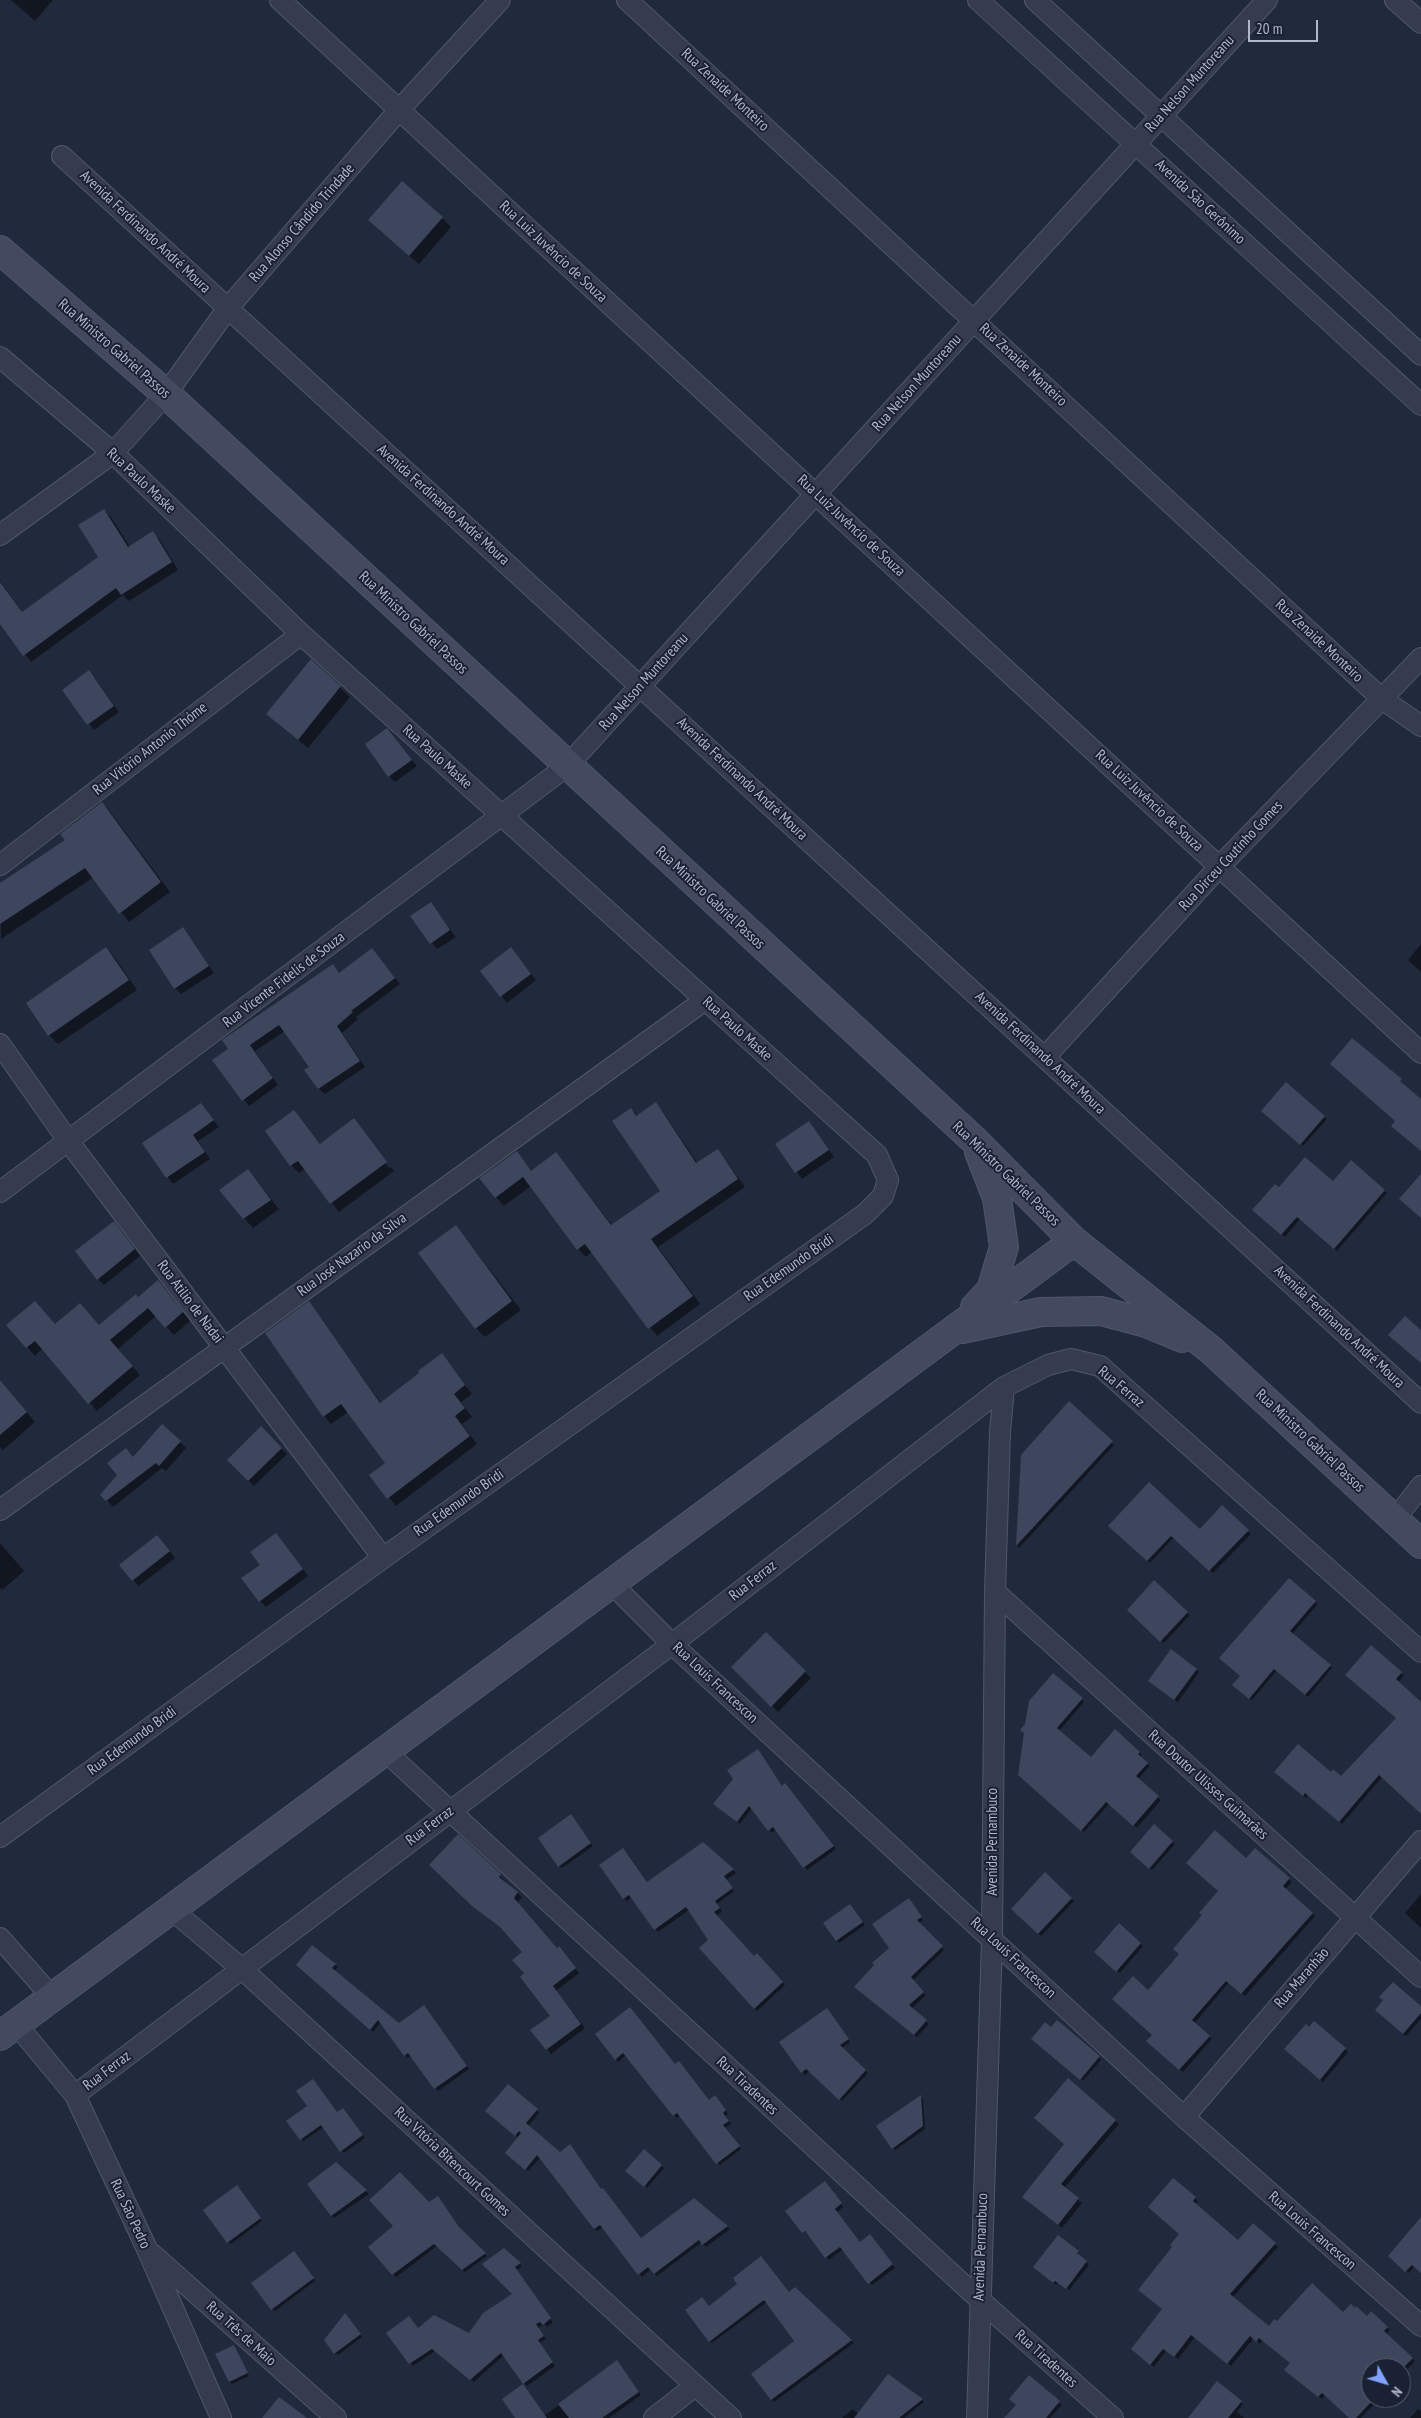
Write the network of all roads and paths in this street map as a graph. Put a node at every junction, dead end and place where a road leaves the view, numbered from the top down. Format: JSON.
{"nodes":[{"id":1,"x":280,"y":0,"type":"edge"},
{"id":2,"x":500,"y":0,"type":"edge"},
{"id":3,"x":627,"y":0,"type":"edge"},
{"id":4,"x":978,"y":0,"type":"edge"},
{"id":5,"x":1035,"y":0,"type":"edge"},
{"id":6,"x":1267,"y":0,"type":"edge"},
{"id":7,"x":1395,"y":0,"type":"edge"},
{"id":8,"x":1421,"y":23,"type":"edge"},
{"id":9,"x":399,"y":110,"type":"junction"},
{"id":10,"x":1162,"y":115,"type":"junction"},
{"id":11,"x":1136,"y":144,"type":"junction"},
{"id":12,"x":62,"y":156,"type":"dead end"},
{"id":13,"x":0,"y":250,"type":"edge"},
{"id":14,"x":228,"y":308,"type":"junction"},
{"id":15,"x":975,"y":320,"type":"junction"},
{"id":16,"x":1421,"y":355,"type":"edge"},
{"id":17,"x":0,"y":357,"type":"edge"},
{"id":18,"x":166,"y":394,"type":"junction"},
{"id":19,"x":1421,"y":405,"type":"edge"},
{"id":20,"x":113,"y":453,"type":"junction"},
{"id":21,"x":816,"y":494,"type":"junction"},
{"id":22,"x":0,"y":535,"type":"edge"},
{"id":23,"x":301,"y":634,"type":"junction"},
{"id":24,"x":1421,"y":658,"type":"edge"},
{"id":25,"x":640,"y":686,"type":"junction"},
{"id":26,"x":1382,"y":699,"type":"junction"},
{"id":27,"x":1421,"y":726,"type":"edge"},
{"id":28,"x":567,"y":766,"type":"junction"},
{"id":29,"x":502,"y":816,"type":"junction"},
{"id":30,"x":0,"y":865,"type":"edge"},
{"id":31,"x":1220,"y":866,"type":"junction"},
{"id":32,"x":705,"y":1000,"type":"junction"},
{"id":33,"x":0,"y":1044,"type":"edge"},
{"id":34,"x":1421,"y":1053,"type":"edge"},
{"id":35,"x":1045,"y":1057,"type":"junction"},
{"id":36,"x":975,"y":1141,"type":"junction"},
{"id":37,"x":70,"y":1142,"type":"junction"},
{"id":38,"x":877,"y":1155,"type":"joint"},
{"id":39,"x":0,"y":1192,"type":"edge"},
{"id":40,"x":1074,"y":1241,"type":"junction"},
{"id":41,"x":953,"y":1331,"type":"junction"},
{"id":42,"x":225,"y":1347,"type":"junction"},
{"id":43,"x":1211,"y":1350,"type":"junction"},
{"id":44,"x":1004,"y":1387,"type":"junction"},
{"id":45,"x":1421,"y":1403,"type":"edge"},
{"id":46,"x":1421,"y":1486,"type":"edge"},
{"id":47,"x":0,"y":1510,"type":"edge"},
{"id":48,"x":1395,"y":1519,"type":"junction"},
{"id":49,"x":1421,"y":1544,"type":"edge"},
{"id":50,"x":383,"y":1558,"type":"junction"},
{"id":51,"x":611,"y":1583,"type":"junction"},
{"id":52,"x":995,"y":1592,"type":"junction"},
{"id":53,"x":672,"y":1644,"type":"junction"},
{"id":54,"x":1421,"y":1652,"type":"edge"},
{"id":55,"x":384,"y":1750,"type":"junction"},
{"id":56,"x":449,"y":1812,"type":"junction"},
{"id":57,"x":0,"y":1837,"type":"edge"},
{"id":58,"x":1421,"y":1841,"type":"edge"},
{"id":59,"x":171,"y":1909,"type":"junction"},
{"id":60,"x":1354,"y":1917,"type":"junction"},
{"id":61,"x":0,"y":1938,"type":"edge"},
{"id":62,"x":992,"y":1940,"type":"junction"},
{"id":63,"x":242,"y":1969,"type":"junction"},
{"id":64,"x":1421,"y":1977,"type":"edge"},
{"id":65,"x":52,"y":1997,"type":"junction"},
{"id":66,"x":8,"y":2030,"type":"edge"},
{"id":67,"x":75,"y":2095,"type":"junction"},
{"id":68,"x":1184,"y":2117,"type":"junction"},
{"id":69,"x":147,"y":2249,"type":"junction"},
{"id":70,"x":980,"y":2300,"type":"junction"},
{"id":71,"x":1421,"y":2326,"type":"edge"},
{"id":72,"x":695,"y":2386,"type":"junction"},
{"id":73,"x":221,"y":2418,"type":"edge"},
{"id":74,"x":336,"y":2418,"type":"edge"},
{"id":75,"x":654,"y":2418,"type":"edge"},
{"id":76,"x":731,"y":2418,"type":"edge"},
{"id":77,"x":977,"y":2418,"type":"edge"},
{"id":78,"x":1113,"y":2418,"type":"edge"}],
"edges":[{"from":1,"to":9,"type":"street","name":"Rua Luiz Juvêncio de Souza"},
{"from":2,"to":9,"type":"street","name":"Rua Alonso Cândido Trindade"},
{"from":3,"to":15,"type":"street","name":"Rua Zenaide Monteiro"},
{"from":4,"to":11,"type":"street","name":"Avenida São Gerônimo"},
{"from":5,"to":10,"type":"street"},
{"from":6,"to":10,"type":"street","name":"Rua Nelson Muntoreanu"},
{"from":7,"to":8,"type":"street"},
{"from":9,"to":14,"type":"street","name":"Rua Alonso Cândido Trindade"},
{"from":9,"to":21,"type":"street","name":"Rua Luiz Juvêncio de Souza"},
{"from":10,"to":11,"type":"street","name":"Rua Nelson Muntoreanu"},
{"from":10,"to":16,"type":"street"},
{"from":11,"to":15,"type":"street","name":"Rua Nelson Muntoreanu"},
{"from":11,"to":19,"type":"street","name":"Avenida São Gerônimo"},
{"from":12,"to":14,"type":"street","name":"Avenida Ferdinando André Moura"},
{"from":13,"to":18,"type":"main road","name":"Rua Ministro Gabriel Passos"},
{"from":14,"to":18,"type":"street","name":"Rua Alonso Cândido Trindade"},
{"from":14,"to":25,"type":"street","name":"Avenida Ferdinando André Moura"},
{"from":15,"to":21,"type":"street","name":"Rua Nelson Muntoreanu"},
{"from":15,"to":26,"type":"street","name":"Rua Zenaide Monteiro"},
{"from":17,"to":20,"type":"street","name":"Rua Paulo Maske"},
{"from":18,"to":20,"type":"street","name":"Rua Alonso Cândido Trindade"},
{"from":18,"to":28,"type":"main road","name":"Rua Ministro Gabriel Passos"},
{"from":20,"to":22,"type":"street","name":"Rua Alonso Cândido Trindade"},
{"from":20,"to":23,"type":"street","name":"Rua Paulo Maske"},
{"from":21,"to":25,"type":"street","name":"Rua Nelson Muntoreanu"},
{"from":21,"to":31,"type":"street","name":"Rua Luiz Juvêncio de Souza"},
{"from":23,"to":29,"type":"street","name":"Rua Paulo Maske"},
{"from":23,"to":30,"type":"street","name":"Rua Vitório Antonio Thóme"},
{"from":24,"to":26,"type":"street","name":"Rua Dirceu Coutinho Gomes"},
{"from":25,"to":28,"type":"street","name":"Rua Nelson Muntoreanu"},
{"from":25,"to":35,"type":"street","name":"Avenida Ferdinando André Moura"},
{"from":26,"to":27,"type":"street","name":"Rua Zenaide Monteiro"},
{"from":26,"to":31,"type":"street","name":"Rua Dirceu Coutinho Gomes"},
{"from":28,"to":29,"type":"street","name":"Rua Vicente Fidelis de Souza"},
{"from":28,"to":36,"type":"main road","name":"Rua Ministro Gabriel Passos"},
{"from":29,"to":32,"type":"street","name":"Rua Paulo Maske"},
{"from":29,"to":37,"type":"street","name":"Rua Vicente Fidelis de Souza"},
{"from":31,"to":34,"type":"street","name":"Rua Luiz Juvêncio de Souza"},
{"from":31,"to":35,"type":"street","name":"Rua Dirceu Coutinho Gomes"},
{"from":32,"to":38,"type":"street","name":"Rua Paulo Maske"},
{"from":32,"to":42,"type":"street","name":"Rua José Nazario da Silva"},
{"from":33,"to":37,"type":"street","name":"Rua Atilio de Nadai"},
{"from":35,"to":45,"type":"street","name":"Avenida Ferdinando André Moura"},
{"from":36,"to":40,"type":"main road","name":"Rua Ministro Gabriel Passos"},
{"from":36,"to":41,"type":"main road"},
{"from":37,"to":39,"type":"street","name":"Rua Vicente Fidelis de Souza"},
{"from":37,"to":42,"type":"street","name":"Rua Atilio de Nadai"},
{"from":38,"to":50,"type":"street","name":"Rua Edemundo Bridi"},
{"from":40,"to":41,"type":"main road"},
{"from":40,"to":43,"type":"main road","name":"Rua Ministro Gabriel Passos"},
{"from":41,"to":43,"type":"main road"},
{"from":41,"to":51,"type":"main road"},
{"from":42,"to":47,"type":"street","name":"Rua José Nazario da Silva"},
{"from":42,"to":50,"type":"street","name":"Rua Atilio de Nadai"},
{"from":43,"to":48,"type":"main road","name":"Rua Ministro Gabriel Passos"},
{"from":44,"to":52,"type":"street","name":"Avenida Pernambuco"},
{"from":44,"to":53,"type":"street","name":"Rua Ferraz"},
{"from":44,"to":54,"type":"street","name":"Rua Ferraz"},
{"from":46,"to":48,"type":"street"},
{"from":48,"to":49,"type":"main road","name":"Rua Ministro Gabriel Passos"},
{"from":50,"to":57,"type":"street","name":"Rua Edemundo Bridi"},
{"from":51,"to":53,"type":"street","name":"Rua Louis Francescon"},
{"from":51,"to":55,"type":"main road"},
{"from":52,"to":60,"type":"street","name":"Rua Doutor Ulisses Guimarães"},
{"from":52,"to":62,"type":"street","name":"Avenida Pernambuco"},
{"from":53,"to":56,"type":"street","name":"Rua Ferraz"},
{"from":53,"to":62,"type":"street","name":"Rua Louis Francescon"},
{"from":55,"to":56,"type":"street","name":"Rua Tiradentes"},
{"from":55,"to":59,"type":"main road"},
{"from":56,"to":63,"type":"street","name":"Rua Ferraz"},
{"from":56,"to":70,"type":"street","name":"Rua Tiradentes"},
{"from":58,"to":60,"type":"street","name":"Rua Maranhão"},
{"from":59,"to":63,"type":"street","name":"Rua Vitória Bitencourt Gomes"},
{"from":59,"to":65,"type":"main road"},
{"from":60,"to":64,"type":"street","name":"Rua Doutor Ulisses Guimarães"},
{"from":60,"to":68,"type":"street","name":"Rua Maranhão"},
{"from":61,"to":65,"type":"street"},
{"from":62,"to":68,"type":"street","name":"Rua Louis Francescon"},
{"from":62,"to":70,"type":"street","name":"Avenida Pernambuco"},
{"from":63,"to":67,"type":"street","name":"Rua Ferraz"},
{"from":63,"to":72,"type":"street","name":"Rua Vitória Bitencourt Gomes"},
{"from":65,"to":66,"type":"main road"},
{"from":66,"to":67,"type":"street","name":"Rua São Pedro"},
{"from":67,"to":69,"type":"street","name":"Rua São Pedro"},
{"from":68,"to":71,"type":"street","name":"Rua Louis Francescon"},
{"from":69,"to":73,"type":"street","name":"Rua São Pedro"},
{"from":69,"to":74,"type":"street","name":"Rua Três de Maio"},
{"from":70,"to":77,"type":"street","name":"Avenida Pernambuco"},
{"from":70,"to":78,"type":"street","name":"Rua Tiradentes"},
{"from":72,"to":75,"type":"street"},
{"from":72,"to":76,"type":"street","name":"Rua Vitória Bitencourt Gomes"}]}
